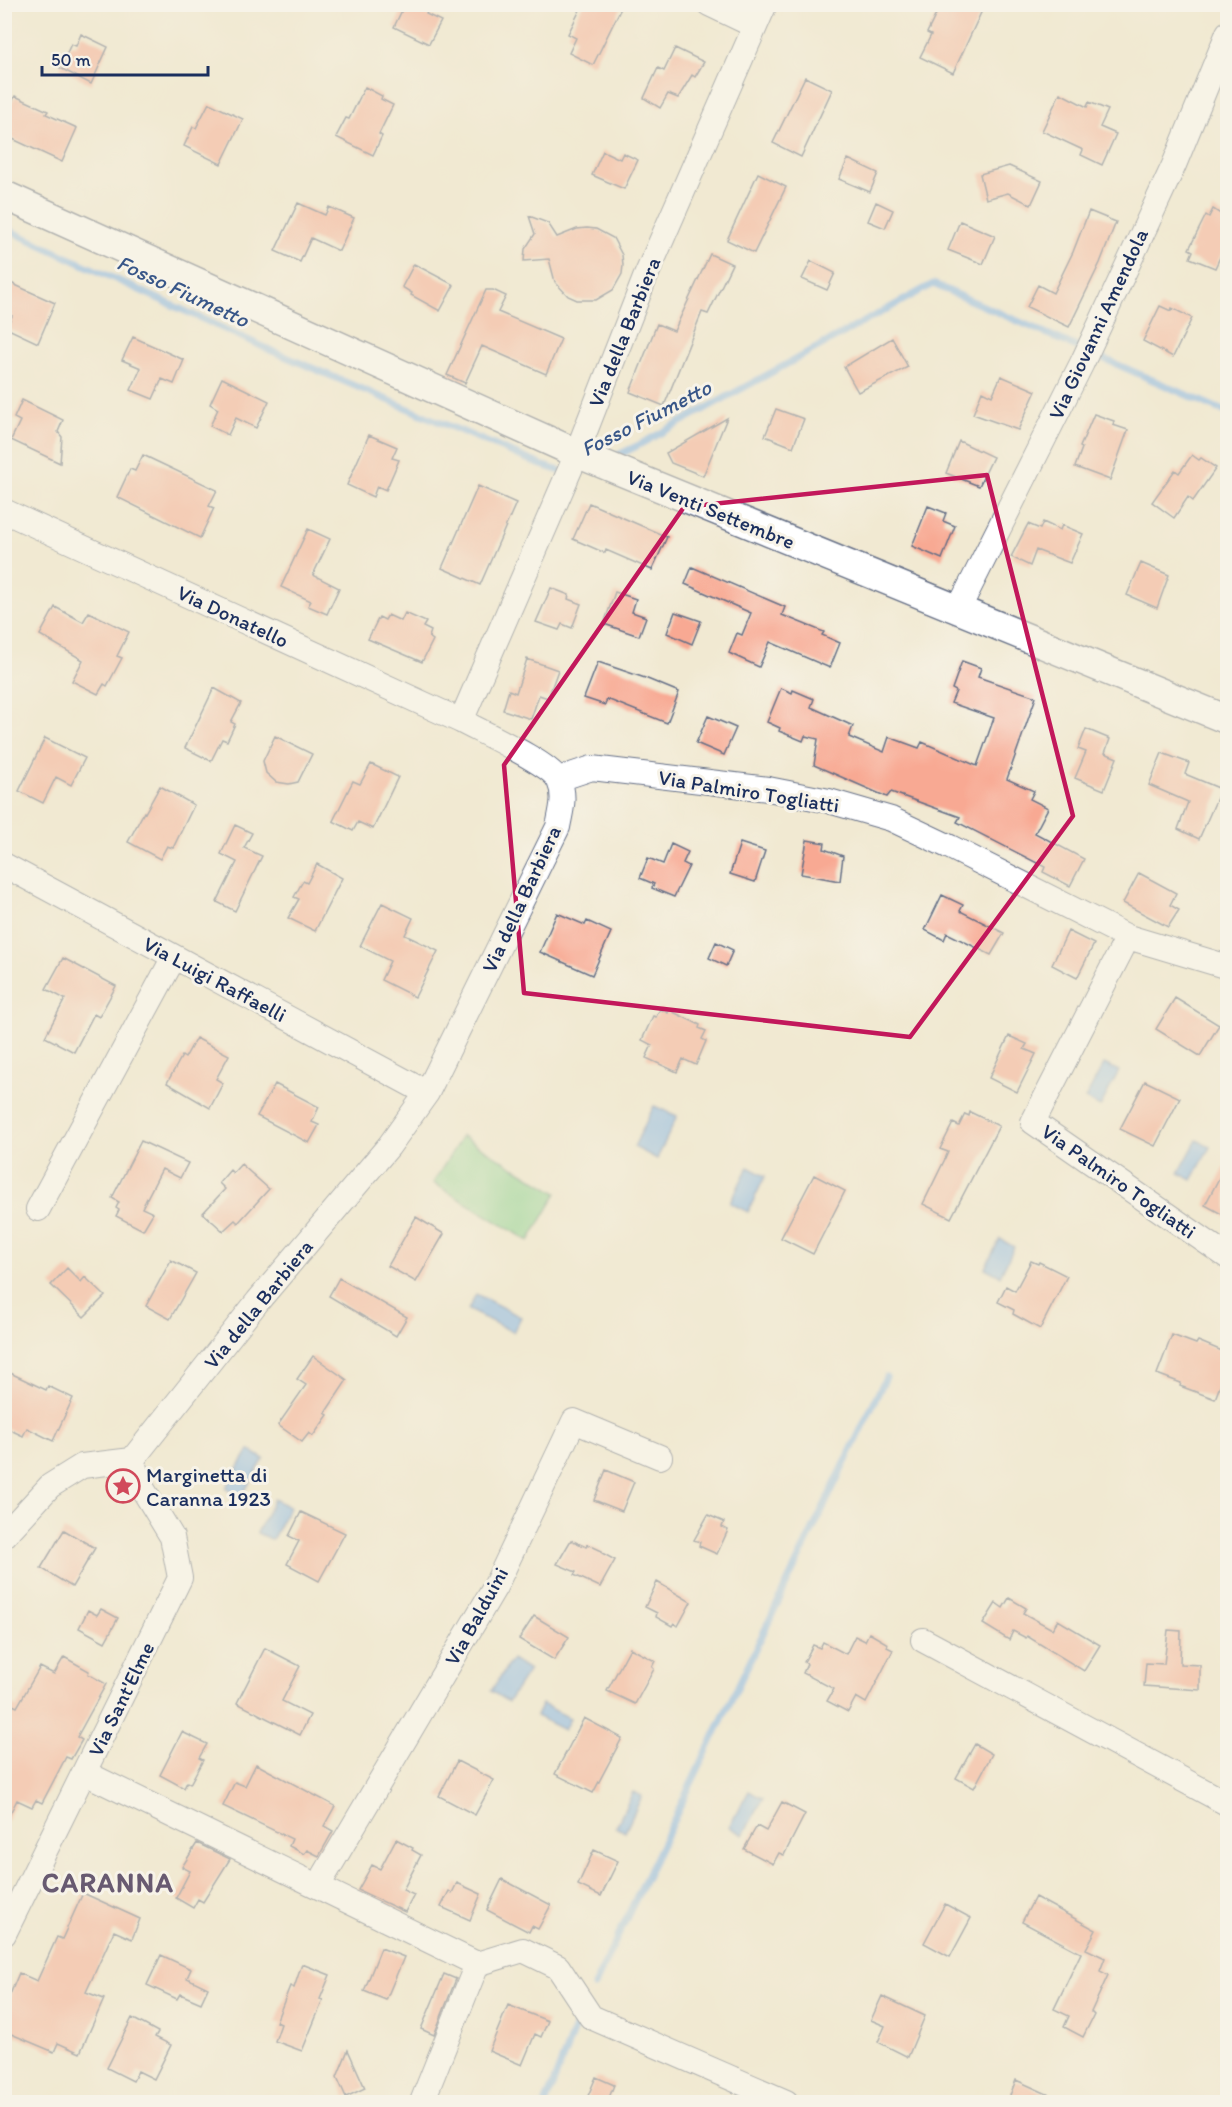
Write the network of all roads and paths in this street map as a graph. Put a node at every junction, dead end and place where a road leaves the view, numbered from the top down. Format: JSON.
{"nodes":[{"id":1,"x":709,"y":4,"type":"edge"},
{"id":2,"x":760,"y":15,"type":"edge"},
{"id":3,"x":1227,"y":33,"type":"edge"},
{"id":4,"x":4,"y":195,"type":"edge"},
{"id":5,"x":588,"y":462,"type":"junction"},
{"id":6,"x":4,"y":511,"type":"edge"},
{"id":7,"x":958,"y":610,"type":"junction"},
{"id":8,"x":1227,"y":720,"type":"edge"},
{"id":9,"x":461,"y":721,"type":"junction"},
{"id":10,"x":559,"y":779,"type":"junction"},
{"id":11,"x":4,"y":865,"type":"edge"},
{"id":12,"x":1128,"y":937,"type":"junction"},
{"id":13,"x":174,"y":957,"type":"junction"},
{"id":14,"x":1227,"y":967,"type":"edge"},
{"id":15,"x":426,"y":1093,"type":"junction"},
{"id":16,"x":38,"y":1209,"type":"dead end"},
{"id":17,"x":1227,"y":1257,"type":"edge"},
{"id":18,"x":660,"y":1457,"type":"dead end"},
{"id":19,"x":132,"y":1460,"type":"junction"},
{"id":20,"x":7,"y":1529,"type":"edge"},
{"id":21,"x":923,"y":1640,"type":"dead end"},
{"id":22,"x":85,"y":1773,"type":"junction"},
{"id":23,"x":1227,"y":1804,"type":"edge"},
{"id":24,"x":318,"y":1886,"type":"junction"},
{"id":25,"x":4,"y":1934,"type":"edge"},
{"id":26,"x":477,"y":1964,"type":"junction"},
{"id":27,"x":423,"y":2103,"type":"edge"},
{"id":28,"x":786,"y":2103,"type":"edge"}],
"edges":[{"from":1,"to":2,"type":"street"},
{"from":2,"to":5,"type":"street","name":"Via della Barbiera"},
{"from":3,"to":7,"type":"street","name":"Via Giovanni Amendola"},
{"from":4,"to":5,"type":"street","name":"Via Venti Settembre"},
{"from":5,"to":7,"type":"street","name":"Via Venti Settembre"},
{"from":5,"to":9,"type":"street","name":"Via della Barbiera"},
{"from":6,"to":9,"type":"street","name":"Via Donatello"},
{"from":7,"to":8,"type":"street","name":"Via Venti Settembre"},
{"from":9,"to":10,"type":"street"},
{"from":10,"to":12,"type":"street","name":"Via Palmiro Togliatti"},
{"from":10,"to":15,"type":"street","name":"Via della Barbiera"},
{"from":11,"to":13,"type":"street","name":"Via Luigi Raffaelli"},
{"from":12,"to":14,"type":"street","name":"Via Palmiro Togliatti"},
{"from":12,"to":17,"type":"street","name":"Via Palmiro Togliatti"},
{"from":13,"to":15,"type":"street","name":"Via Luigi Raffaelli"},
{"from":13,"to":16,"type":"street"},
{"from":15,"to":19,"type":"street","name":"Via della Barbiera"},
{"from":18,"to":24,"type":"street","name":"Via Balduini"},
{"from":19,"to":20,"type":"street"},
{"from":19,"to":22,"type":"street","name":"Via Sant'Elme"},
{"from":21,"to":23,"type":"street"},
{"from":22,"to":24,"type":"street"},
{"from":22,"to":25,"type":"street","name":"Via Sant'Elme"},
{"from":24,"to":26,"type":"street"},
{"from":26,"to":27,"type":"street"},
{"from":26,"to":28,"type":"street"}]}
